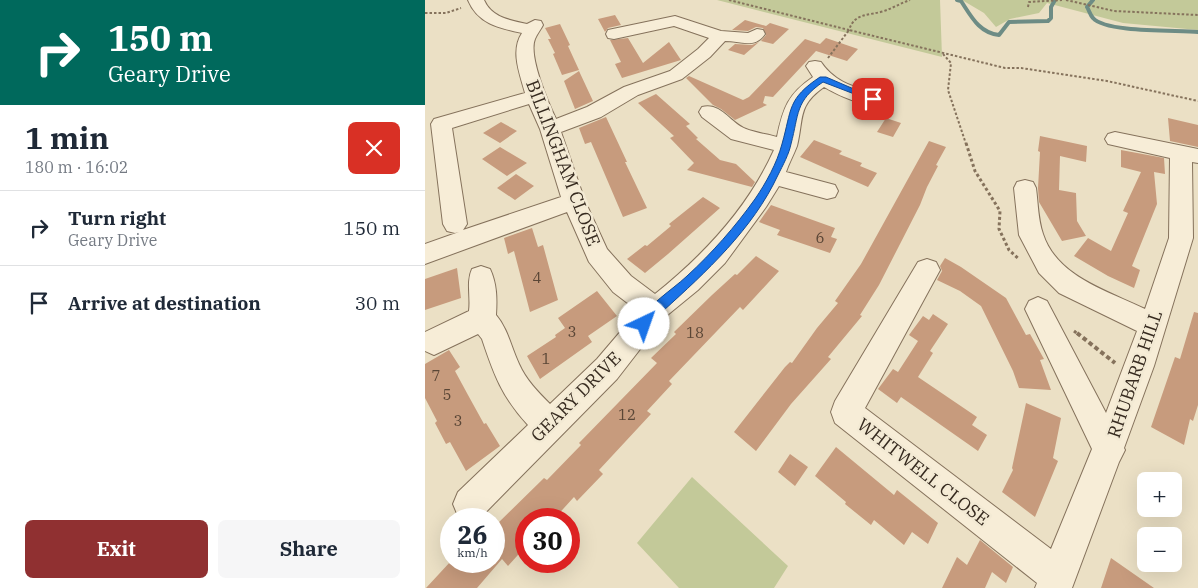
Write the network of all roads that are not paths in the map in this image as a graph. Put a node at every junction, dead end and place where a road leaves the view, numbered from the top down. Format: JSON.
{"nodes":[{"id":1,"x":478,"y":1,"type":"edge"},
{"id":2,"x":614,"y":34,"type":"dead end"},
{"id":3,"x":757,"y":34,"type":"dead end"},
{"id":4,"x":720,"y":36,"type":"junction"},
{"id":5,"x":535,"y":96,"type":"junction"},
{"id":6,"x":873,"y":99,"type":"dead end"},
{"id":7,"x":709,"y":112,"type":"dead end"},
{"id":8,"x":550,"y":129,"type":"junction"},
{"id":9,"x":735,"y":132,"type":"joint"},
{"id":10,"x":1115,"y":139,"type":"dead end"},
{"id":11,"x":787,"y":146,"type":"junction"},
{"id":12,"x":1189,"y":154,"type":"edge"},
{"id":13,"x":773,"y":176,"type":"junction"},
{"id":14,"x":1025,"y":188,"type":"dead end"},
{"id":15,"x":827,"y":191,"type":"dead end"},
{"id":16,"x":574,"y":201,"type":"junction"},
{"id":17,"x":455,"y":224,"type":"dead end"},
{"id":18,"x":425,"y":254,"type":"edge"},
{"id":19,"x":927,"y":270,"type":"dead end"},
{"id":20,"x":481,"y":277,"type":"dead end"},
{"id":21,"x":656,"y":309,"type":"junction"},
{"id":22,"x":1038,"y":309,"type":"dead end"},
{"id":23,"x":482,"y":318,"type":"junction"},
{"id":24,"x":1153,"y":325,"type":"junction"},
{"id":25,"x":434,"y":342,"type":"dead end"},
{"id":26,"x":549,"y":425,"type":"junction"},
{"id":27,"x":1109,"y":450,"type":"junction"},
{"id":28,"x":470,"y":504,"type":"dead end"},
{"id":29,"x":1055,"y":582,"type":"edge"}],
"edges":[{"from":1,"to":5,"type":"street","name":"BILLINGHAM CLOSE"},
{"from":2,"to":4,"type":"street"},
{"from":3,"to":4,"type":"street"},
{"from":4,"to":8,"type":"street"},
{"from":5,"to":8,"type":"street","name":"BILLINGHAM CLOSE"},
{"from":5,"to":17,"type":"street"},
{"from":6,"to":11,"type":"street","name":"GEARY DRIVE"},
{"from":7,"to":9,"type":"street"},
{"from":8,"to":16,"type":"street","name":"BILLINGHAM CLOSE"},
{"from":9,"to":11,"type":"street"},
{"from":10,"to":12,"type":"street","name":"RHUBARB HILL"},
{"from":11,"to":13,"type":"street","name":"GEARY DRIVE"},
{"from":12,"to":24,"type":"street","name":"RHUBARB HILL"},
{"from":13,"to":15,"type":"street"},
{"from":13,"to":21,"type":"street","name":"GEARY DRIVE"},
{"from":14,"to":24,"type":"street"},
{"from":16,"to":18,"type":"street"},
{"from":16,"to":21,"type":"street","name":"BILLINGHAM CLOSE"},
{"from":19,"to":29,"type":"street","name":"WHITWELL CLOSE"},
{"from":20,"to":23,"type":"street"},
{"from":21,"to":26,"type":"street","name":"GEARY DRIVE"},
{"from":22,"to":27,"type":"street"},
{"from":23,"to":25,"type":"street"},
{"from":23,"to":26,"type":"street"},
{"from":24,"to":27,"type":"street","name":"RHUBARB HILL"},
{"from":26,"to":28,"type":"street","name":"GEARY DRIVE"},
{"from":27,"to":29,"type":"street","name":"RHUBARB HILL"}]}
